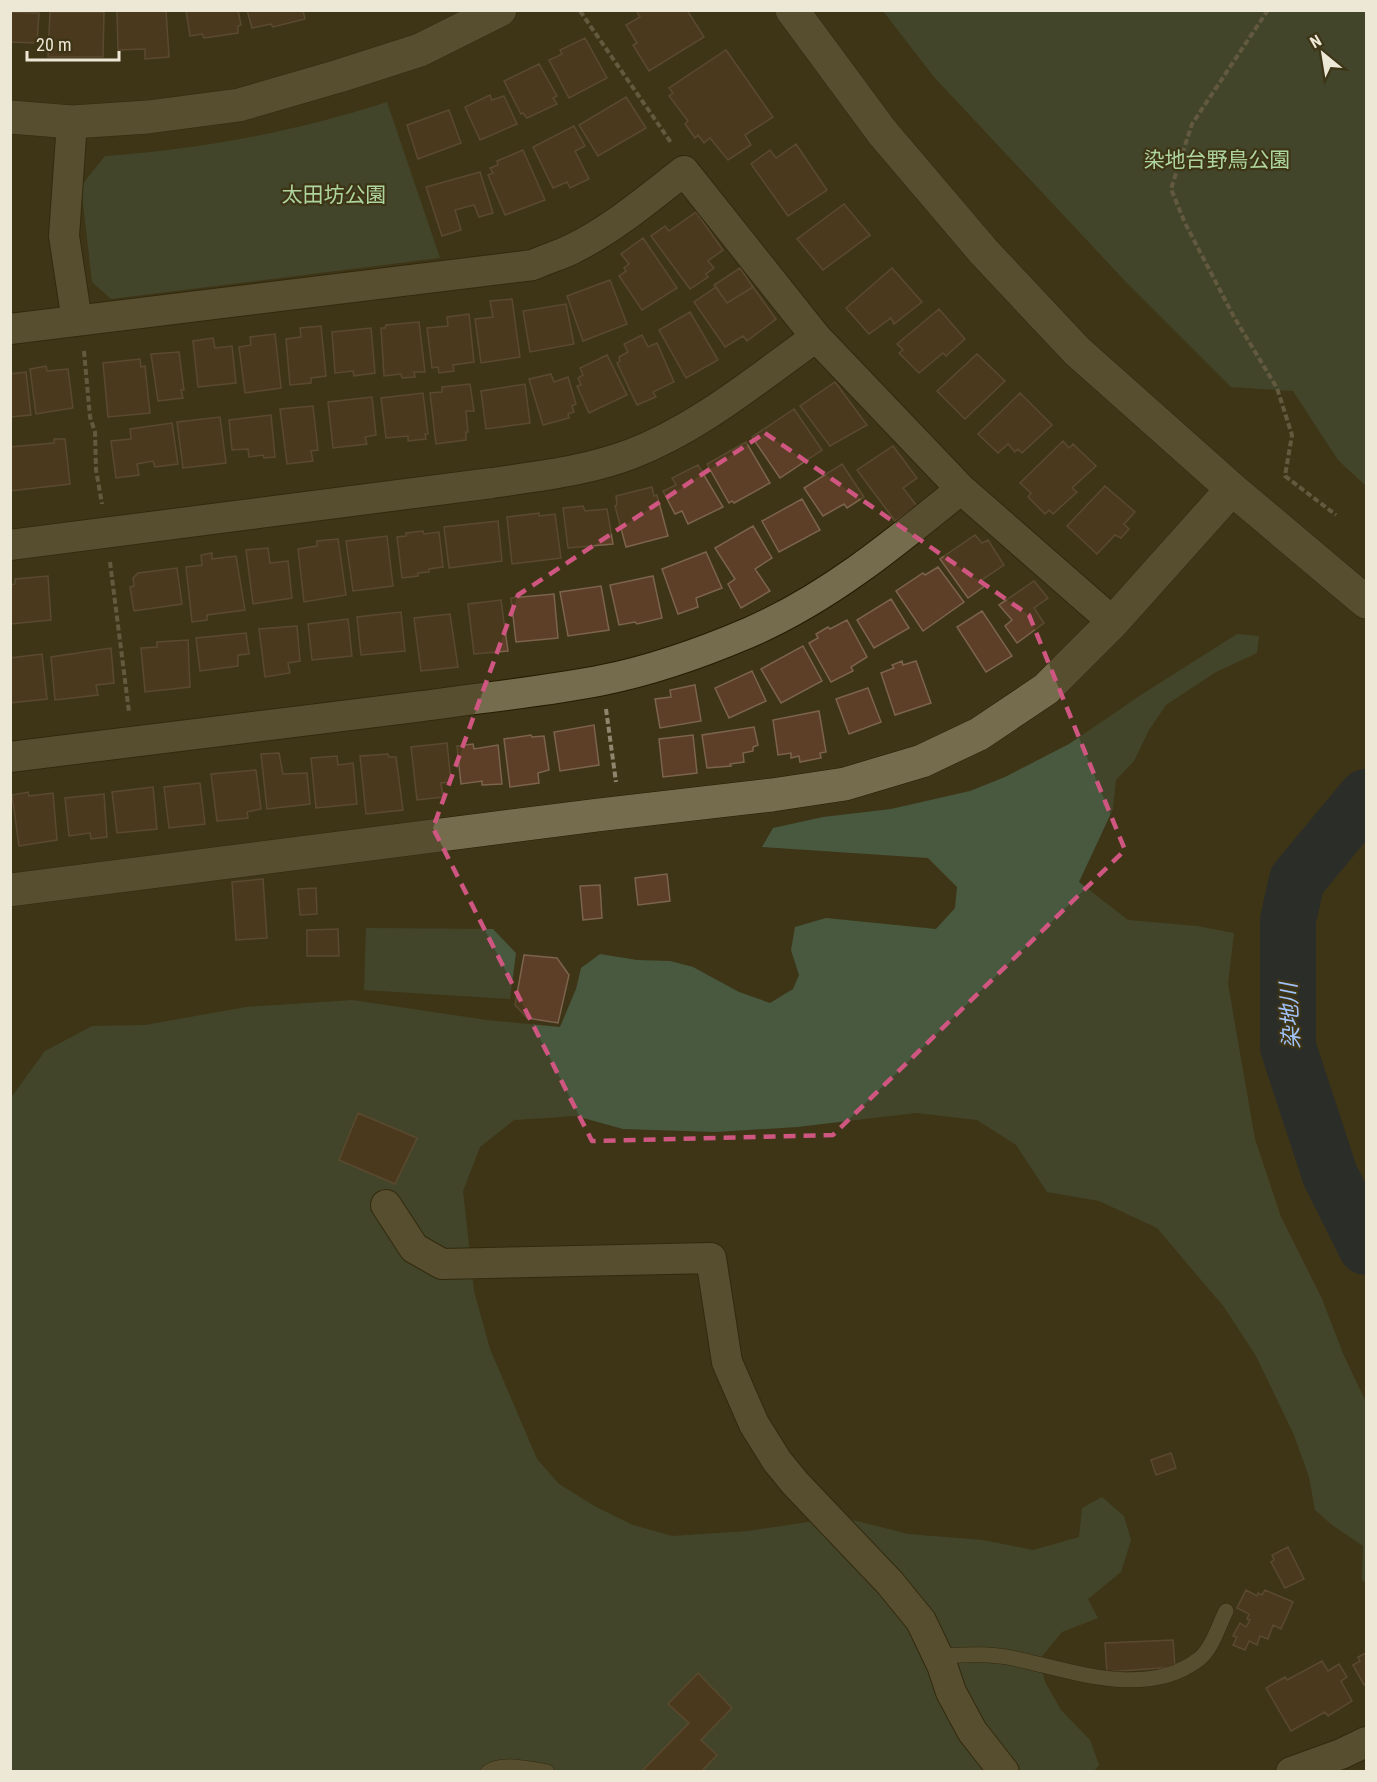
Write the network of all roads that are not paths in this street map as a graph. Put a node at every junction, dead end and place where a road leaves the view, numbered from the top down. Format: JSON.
{"nodes":[{"id":1,"x":500,"y":10,"type":"edge"},
{"id":2,"x":792,"y":10,"type":"edge"},
{"id":3,"x":10,"y":117,"type":"edge"},
{"id":4,"x":72,"y":122,"type":"junction"},
{"id":5,"x":77,"y":321,"type":"junction"},
{"id":6,"x":10,"y":329,"type":"edge"},
{"id":7,"x":816,"y":337,"type":"junction"},
{"id":8,"x":961,"y":489,"type":"junction"},
{"id":9,"x":1232,"y":489,"type":"junction"},
{"id":10,"x":10,"y":544,"type":"edge"},
{"id":11,"x":1366,"y":602,"type":"edge"},
{"id":12,"x":1113,"y":622,"type":"junction"},
{"id":13,"x":10,"y":757,"type":"edge"},
{"id":14,"x":10,"y":890,"type":"edge"},
{"id":15,"x":386,"y":1205,"type":"dead end"},
{"id":16,"x":1226,"y":1611,"type":"dead end"},
{"id":17,"x":938,"y":1656,"type":"junction"},
{"id":18,"x":1366,"y":1742,"type":"edge"},
{"id":19,"x":488,"y":1772,"type":"edge"},
{"id":20,"x":547,"y":1772,"type":"edge"},
{"id":21,"x":1004,"y":1772,"type":"edge"},
{"id":22,"x":1291,"y":1772,"type":"edge"}],
"edges":[{"from":1,"to":4,"type":"street"},
{"from":2,"to":9,"type":"street"},
{"from":3,"to":4,"type":"street"},
{"from":4,"to":5,"type":"street"},
{"from":5,"to":6,"type":"street"},
{"from":5,"to":7,"type":"street"},
{"from":7,"to":8,"type":"street"},
{"from":7,"to":10,"type":"street"},
{"from":8,"to":12,"type":"street"},
{"from":8,"to":13,"type":"street"},
{"from":9,"to":11,"type":"street"},
{"from":9,"to":12,"type":"street"},
{"from":12,"to":14,"type":"street"},
{"from":15,"to":17,"type":"street"},
{"from":16,"to":17,"type":"lane"},
{"from":17,"to":21,"type":"street"},
{"from":18,"to":22,"type":"street"},
{"from":19,"to":20,"type":"lane"}]}
